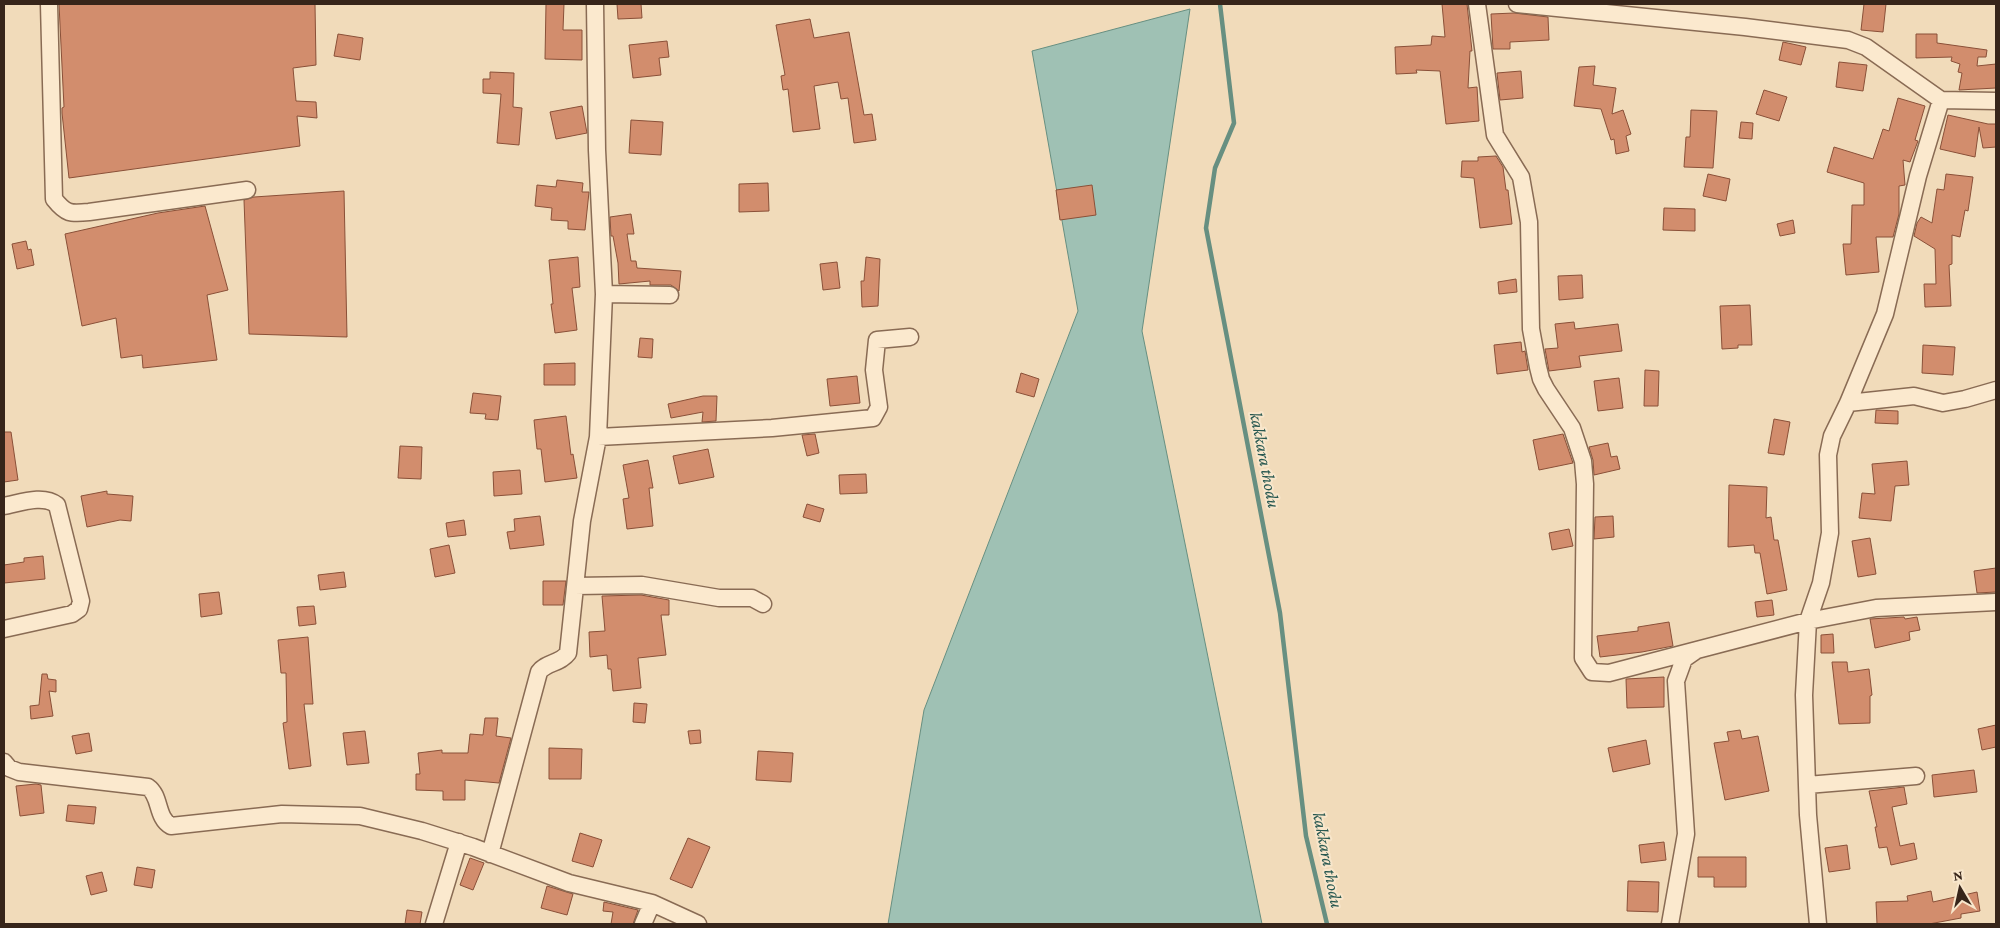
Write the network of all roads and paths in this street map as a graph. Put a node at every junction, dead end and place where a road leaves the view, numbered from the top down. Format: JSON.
{"nodes":[{"id":1,"x":49,"y":4,"type":"edge"},
{"id":2,"x":595,"y":4,"type":"edge"},
{"id":3,"x":1477,"y":4,"type":"edge"},
{"id":4,"x":1517,"y":4,"type":"edge"},
{"id":5,"x":1941,"y":100,"type":"junction"},
{"id":6,"x":1996,"y":101,"type":"edge"},
{"id":7,"x":247,"y":190,"type":"dead end"},
{"id":8,"x":604,"y":294,"type":"junction"},
{"id":9,"x":670,"y":295,"type":"dead end"},
{"id":10,"x":910,"y":337,"type":"dead end"},
{"id":11,"x":1996,"y":390,"type":"edge"},
{"id":12,"x":1848,"y":403,"type":"junction"},
{"id":13,"x":598,"y":437,"type":"junction"},
{"id":14,"x":4,"y":506,"type":"edge"},
{"id":15,"x":575,"y":586,"type":"junction"},
{"id":16,"x":1996,"y":602,"type":"edge"},
{"id":17,"x":763,"y":604,"type":"dead end"},
{"id":18,"x":1808,"y":621,"type":"junction"},
{"id":19,"x":4,"y":629,"type":"edge"},
{"id":20,"x":1697,"y":650,"type":"junction"},
{"id":21,"x":4,"y":762,"type":"edge"},
{"id":22,"x":1916,"y":776,"type":"dead end"},
{"id":23,"x":1807,"y":785,"type":"junction"},
{"id":24,"x":459,"y":842,"type":"junction"},
{"id":25,"x":490,"y":854,"type":"junction"},
{"id":26,"x":652,"y":903,"type":"junction"},
{"id":27,"x":434,"y":924,"type":"edge"},
{"id":28,"x":643,"y":924,"type":"edge"},
{"id":29,"x":698,"y":924,"type":"edge"},
{"id":30,"x":1670,"y":924,"type":"edge"},
{"id":31,"x":1818,"y":924,"type":"edge"}],
"edges":[{"from":1,"to":7,"type":"street"},
{"from":2,"to":8,"type":"street"},
{"from":3,"to":20,"type":"street"},
{"from":4,"to":5,"type":"street"},
{"from":5,"to":6,"type":"street"},
{"from":5,"to":12,"type":"street"},
{"from":8,"to":9,"type":"street"},
{"from":8,"to":13,"type":"street"},
{"from":10,"to":13,"type":"street"},
{"from":11,"to":12,"type":"street"},
{"from":12,"to":18,"type":"street"},
{"from":13,"to":15,"type":"street"},
{"from":14,"to":19,"type":"street"},
{"from":15,"to":17,"type":"street"},
{"from":15,"to":25,"type":"street"},
{"from":16,"to":18,"type":"street"},
{"from":18,"to":20,"type":"street"},
{"from":18,"to":23,"type":"street"},
{"from":20,"to":30,"type":"street"},
{"from":21,"to":24,"type":"street"},
{"from":22,"to":23,"type":"street"},
{"from":23,"to":31,"type":"street"},
{"from":24,"to":25,"type":"street"},
{"from":24,"to":27,"type":"street"},
{"from":25,"to":26,"type":"street"},
{"from":26,"to":28,"type":"street"},
{"from":26,"to":29,"type":"street"}]}
